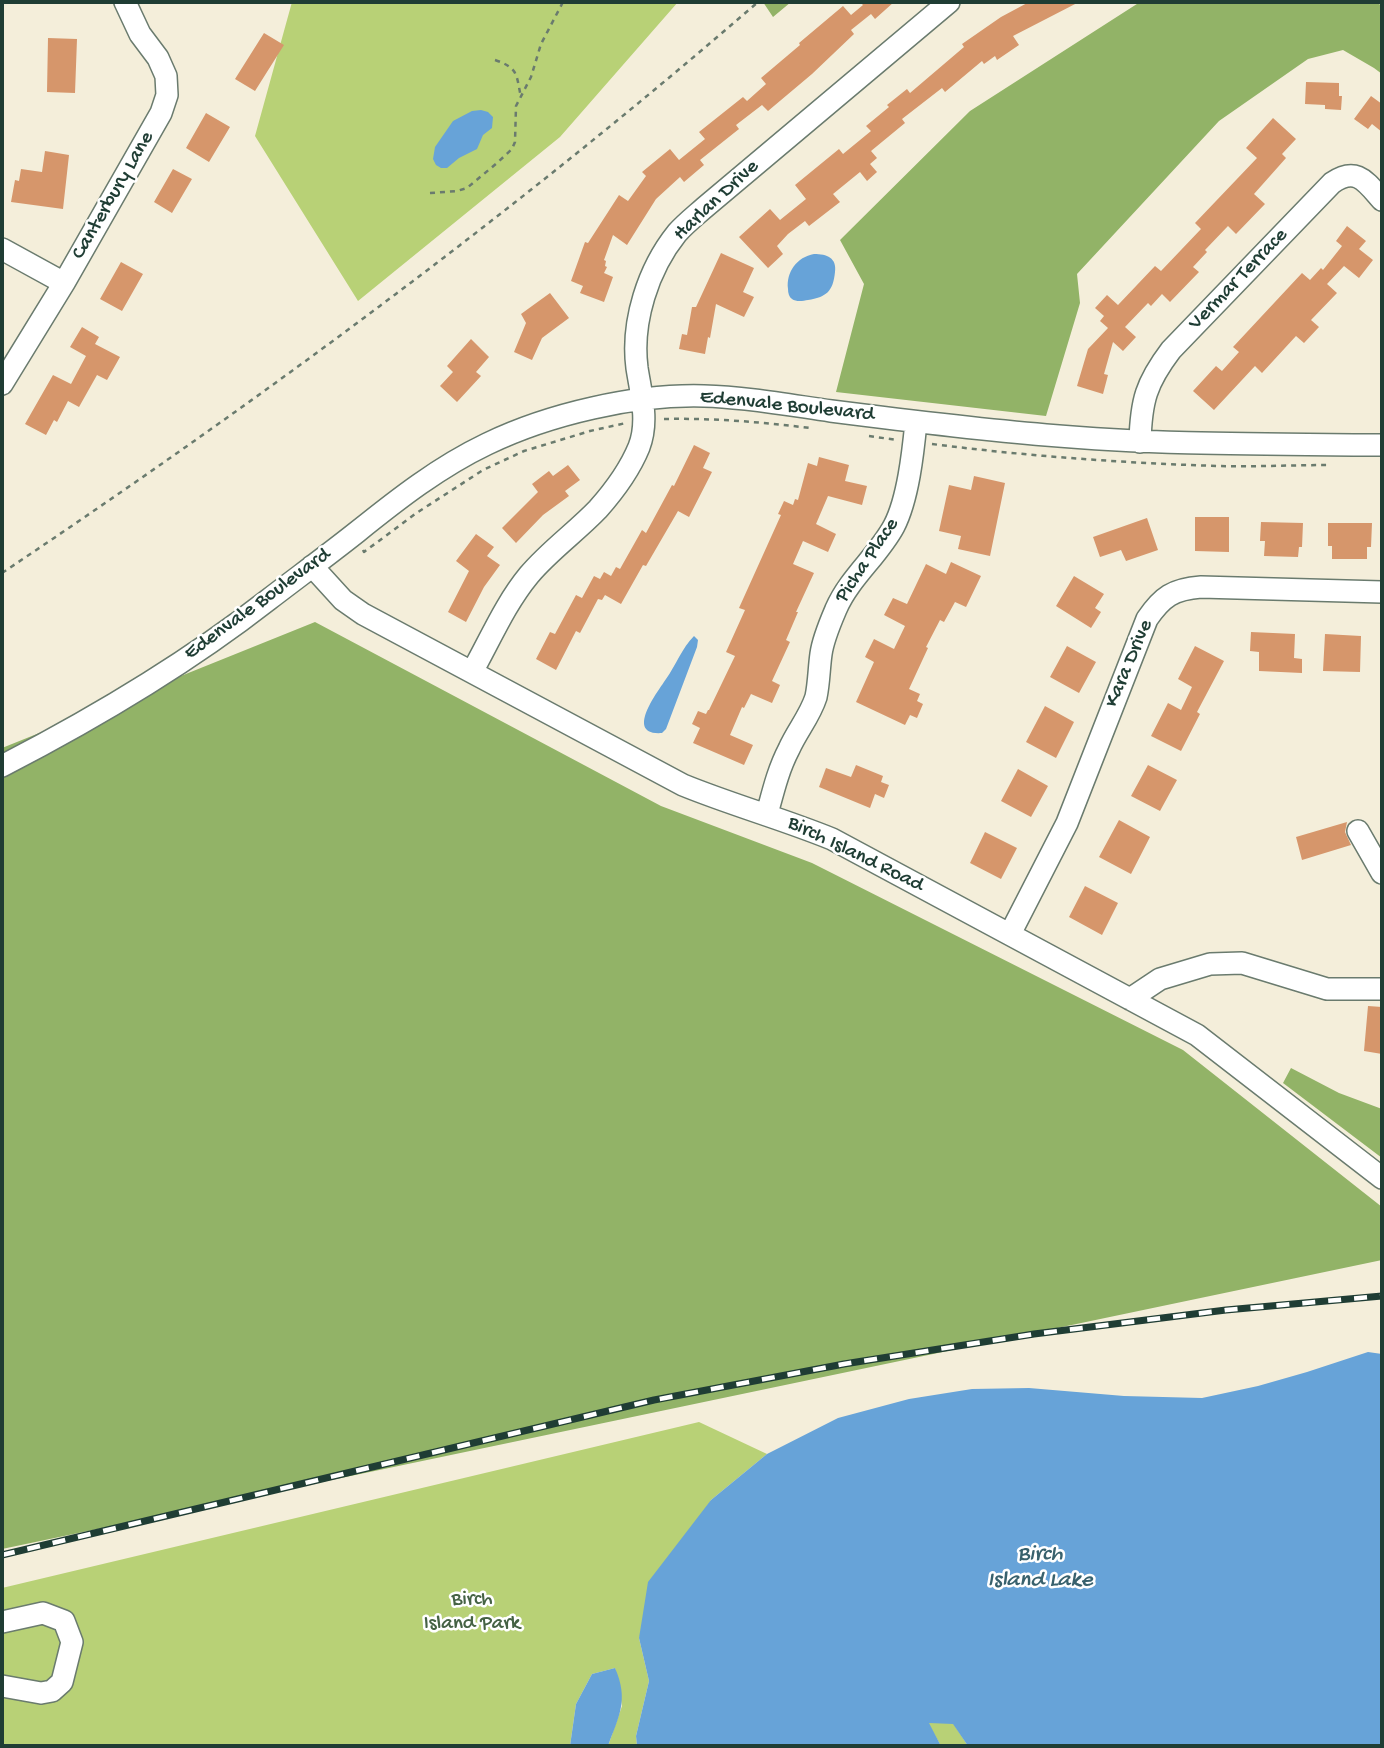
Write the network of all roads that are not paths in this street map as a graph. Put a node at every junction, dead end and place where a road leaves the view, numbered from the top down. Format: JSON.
{"nodes":[{"id":1,"x":125,"y":2,"type":"edge"},
{"id":2,"x":949,"y":2,"type":"edge"},
{"id":3,"x":1382,"y":200,"type":"edge"},
{"id":4,"x":2,"y":249,"type":"edge"},
{"id":5,"x":64,"y":283,"type":"junction"},
{"id":6,"x":2,"y":384,"type":"edge"},
{"id":7,"x":643,"y":409,"type":"junction"},
{"id":8,"x":915,"y":432,"type":"junction"},
{"id":9,"x":1140,"y":442,"type":"junction"},
{"id":10,"x":1382,"y":445,"type":"edge"},
{"id":11,"x":312,"y":566,"type":"junction"},
{"id":12,"x":1382,"y":592,"type":"edge"},
{"id":13,"x":472,"y":672,"type":"junction"},
{"id":14,"x":2,"y":766,"type":"edge"},
{"id":15,"x":767,"y":814,"type":"junction"},
{"id":16,"x":1358,"y":831,"type":"dead end"},
{"id":17,"x":1382,"y":873,"type":"edge"},
{"id":18,"x":1010,"y":934,"type":"junction"},
{"id":19,"x":1382,"y":989,"type":"edge"},
{"id":20,"x":1130,"y":999,"type":"junction"},
{"id":21,"x":1382,"y":1178,"type":"edge"},
{"id":22,"x":2,"y":1622,"type":"edge"},
{"id":23,"x":2,"y":1686,"type":"edge"}],
"edges":[{"from":1,"to":5,"type":"street","name":"Canterbury Lane"},
{"from":2,"to":7,"type":"street","name":"Harlan Drive"},
{"from":3,"to":9,"type":"street","name":"Vermar Terrace"},
{"from":4,"to":5,"type":"street"},
{"from":5,"to":6,"type":"street","name":"Canterbury Lane"},
{"from":7,"to":8,"type":"street","name":"Edenvale Boulevard"},
{"from":7,"to":11,"type":"street","name":"Edenvale Boulevard"},
{"from":7,"to":13,"type":"street","name":"Harlan Drive"},
{"from":8,"to":9,"type":"street","name":"Edenvale Boulevard"},
{"from":8,"to":15,"type":"street","name":"Picha Place"},
{"from":9,"to":10,"type":"street","name":"Edenvale Boulevard"},
{"from":11,"to":13,"type":"street","name":"Birch Island Road"},
{"from":11,"to":14,"type":"street","name":"Edenvale Boulevard"},
{"from":12,"to":18,"type":"street","name":"Kara Drive"},
{"from":13,"to":15,"type":"street","name":"Birch Island Road"},
{"from":15,"to":18,"type":"street","name":"Birch Island Road"},
{"from":16,"to":17,"type":"street"},
{"from":18,"to":20,"type":"street","name":"Birch Island Road"},
{"from":19,"to":20,"type":"street"},
{"from":20,"to":21,"type":"street","name":"Birch Island Road"},
{"from":22,"to":23,"type":"street"}]}
